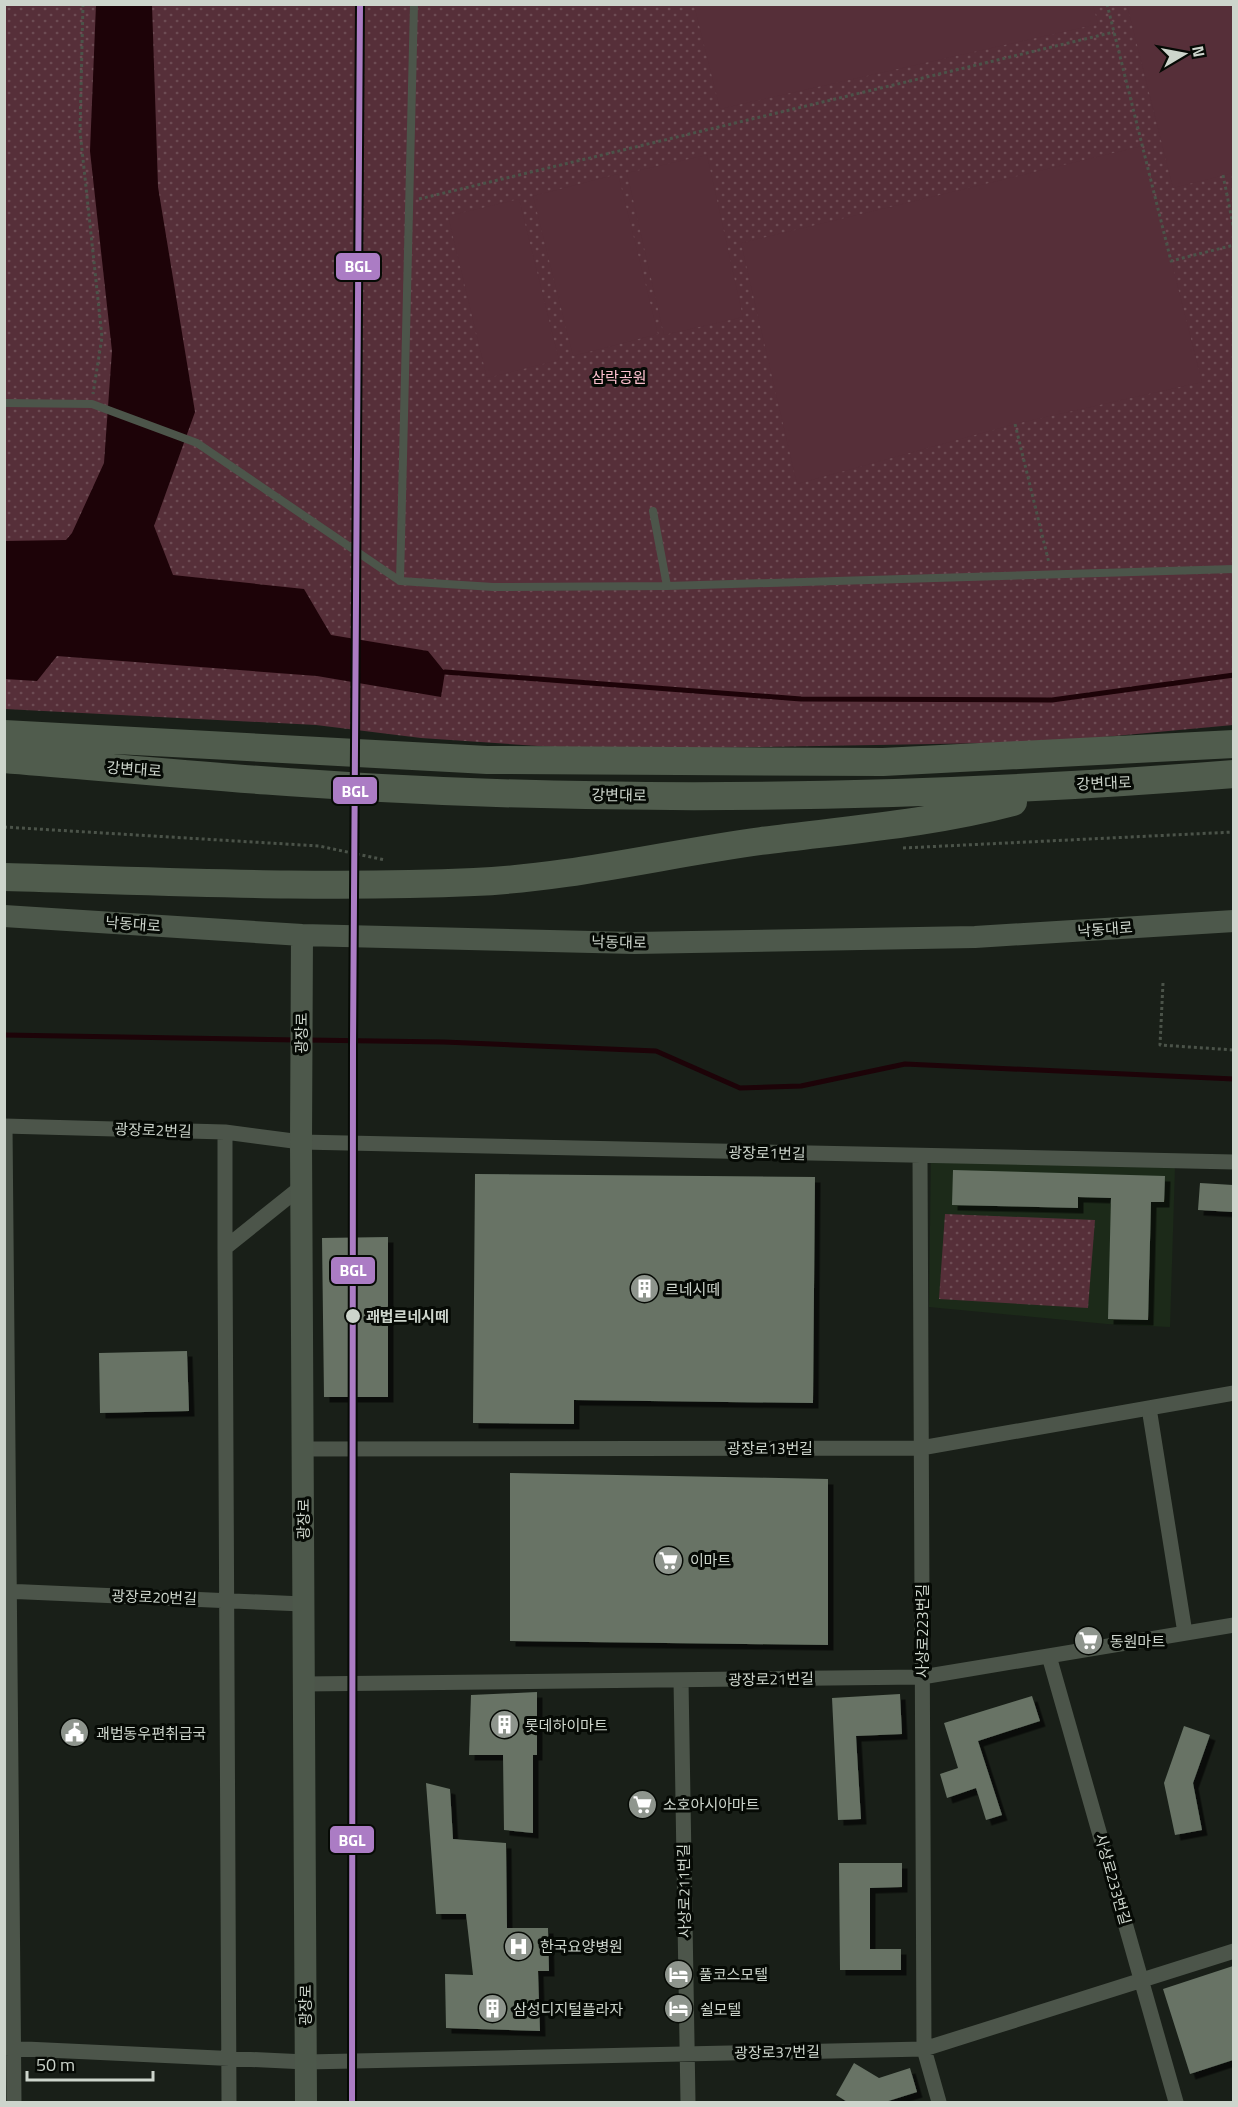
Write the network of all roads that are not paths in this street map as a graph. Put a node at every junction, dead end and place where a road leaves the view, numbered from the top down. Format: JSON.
{"nodes":[{"id":1,"x":414,"y":4,"type":"edge"},
{"id":2,"x":4,"y":402,"type":"edge"},
{"id":3,"x":653,"y":511,"type":"dead end"},
{"id":4,"x":1233,"y":569,"type":"edge"},
{"id":5,"x":400,"y":580,"type":"junction"},
{"id":6,"x":667,"y":586,"type":"junction"},
{"id":7,"x":4,"y":734,"type":"edge"},
{"id":8,"x":1233,"y":744,"type":"edge"},
{"id":9,"x":1184,"y":748,"type":"junction"},
{"id":10,"x":4,"y":759,"type":"edge"},
{"id":11,"x":1233,"y":774,"type":"edge"},
{"id":12,"x":1081,"y":784,"type":"junction"},
{"id":13,"x":4,"y":877,"type":"edge"},
{"id":14,"x":4,"y":916,"type":"edge"},
{"id":15,"x":1233,"y":921,"type":"edge"},
{"id":16,"x":302,"y":935,"type":"junction"},
{"id":17,"x":5,"y":1126,"type":"edge"},
{"id":18,"x":225,"y":1132,"type":"junction"},
{"id":19,"x":301,"y":1132,"type":"junction"},
{"id":20,"x":920,"y":1157,"type":"junction"},
{"id":21,"x":1233,"y":1162,"type":"edge"},
{"id":22,"x":301,"y":1188,"type":"junction"},
{"id":23,"x":225,"y":1248,"type":"junction"},
{"id":24,"x":1233,"y":1393,"type":"edge"},
{"id":25,"x":1149,"y":1408,"type":"junction"},
{"id":26,"x":921,"y":1448,"type":"junction"},
{"id":27,"x":302,"y":1449,"type":"junction"},
{"id":28,"x":7,"y":1591,"type":"edge"},
{"id":29,"x":227,"y":1600,"type":"junction"},
{"id":30,"x":303,"y":1604,"type":"junction"},
{"id":31,"x":1233,"y":1625,"type":"edge"},
{"id":32,"x":1185,"y":1633,"type":"junction"},
{"id":33,"x":1049,"y":1656,"type":"junction"},
{"id":34,"x":922,"y":1677,"type":"junction"},
{"id":35,"x":681,"y":1680,"type":"junction"},
{"id":36,"x":303,"y":1683,"type":"junction"},
{"id":37,"x":1233,"y":1951,"type":"edge"},
{"id":38,"x":1141,"y":1980,"type":"junction"},
{"id":39,"x":9,"y":2048,"type":"edge"},
{"id":40,"x":924,"y":2049,"type":"junction"},
{"id":41,"x":687,"y":2054,"type":"junction"},
{"id":42,"x":229,"y":2058,"type":"junction"},
{"id":43,"x":306,"y":2062,"type":"junction"},
{"id":44,"x":14,"y":2103,"type":"edge"},
{"id":45,"x":229,"y":2103,"type":"edge"},
{"id":46,"x":306,"y":2103,"type":"edge"},
{"id":47,"x":688,"y":2103,"type":"edge"},
{"id":48,"x":939,"y":2103,"type":"edge"},
{"id":49,"x":1176,"y":2103,"type":"edge"}],
"edges":[{"from":1,"to":5,"type":"lane"},
{"from":2,"to":5,"type":"lane"},
{"from":3,"to":6,"type":"lane"},
{"from":4,"to":6,"type":"lane"},
{"from":5,"to":6,"type":"lane"},
{"from":7,"to":9,"type":"highway","name":"강변대로"},
{"from":8,"to":9,"type":"highway","name":"강변대로"},
{"from":9,"to":12,"type":"highway"},
{"from":10,"to":12,"type":"highway","name":"강변대로"},
{"from":11,"to":12,"type":"highway","name":"강변대로"},
{"from":12,"to":13,"type":"highway"},
{"from":14,"to":16,"type":"main road","name":"낙동대로"},
{"from":15,"to":16,"type":"main road","name":"낙동대로"},
{"from":16,"to":19,"type":"main road","name":"광장로"},
{"from":17,"to":18,"type":"street","name":"광장로2번길"},
{"from":17,"to":28,"type":"street"},
{"from":18,"to":19,"type":"street","name":"광장로2번길"},
{"from":18,"to":23,"type":"street"},
{"from":19,"to":20,"type":"street","name":"광장로1번길"},
{"from":19,"to":22,"type":"main road","name":"광장로"},
{"from":20,"to":21,"type":"street","name":"광장로1번길"},
{"from":20,"to":26,"type":"street","name":"사상로223번길"},
{"from":22,"to":23,"type":"street"},
{"from":22,"to":27,"type":"main road","name":"광장로"},
{"from":23,"to":29,"type":"street"},
{"from":24,"to":25,"type":"street","name":"광장로13번길"},
{"from":25,"to":26,"type":"street","name":"광장로13번길"},
{"from":25,"to":32,"type":"street"},
{"from":26,"to":27,"type":"street","name":"광장로13번길"},
{"from":26,"to":34,"type":"street","name":"사상로223번길"},
{"from":27,"to":30,"type":"main road","name":"광장로"},
{"from":28,"to":29,"type":"street","name":"광장로20번길"},
{"from":28,"to":39,"type":"street"},
{"from":29,"to":30,"type":"street","name":"광장로20번길"},
{"from":29,"to":42,"type":"street"},
{"from":30,"to":36,"type":"main road","name":"광장로"},
{"from":31,"to":32,"type":"street","name":"광장로21번길"},
{"from":32,"to":33,"type":"street","name":"광장로21번길"},
{"from":33,"to":34,"type":"street","name":"광장로21번길"},
{"from":33,"to":38,"type":"street","name":"사상로233번길"},
{"from":34,"to":35,"type":"street","name":"광장로21번길"},
{"from":34,"to":40,"type":"street","name":"사상로223번길"},
{"from":35,"to":36,"type":"street","name":"광장로21번길"},
{"from":35,"to":41,"type":"street","name":"사상로211번길"},
{"from":36,"to":43,"type":"main road","name":"광장로"},
{"from":37,"to":38,"type":"street","name":"광장로37번길"},
{"from":38,"to":40,"type":"street","name":"광장로37번길"},
{"from":38,"to":49,"type":"street","name":"사상로233번길"},
{"from":39,"to":42,"type":"street","name":"광장로37번길"},
{"from":39,"to":44,"type":"street"},
{"from":40,"to":41,"type":"street","name":"광장로37번길"},
{"from":40,"to":48,"type":"street","name":"사상로223번길"},
{"from":41,"to":43,"type":"street","name":"광장로37번길"},
{"from":41,"to":47,"type":"street","name":"사상로211번길"},
{"from":42,"to":43,"type":"street","name":"광장로37번길"},
{"from":42,"to":45,"type":"street"},
{"from":43,"to":46,"type":"main road","name":"광장로"}]}
